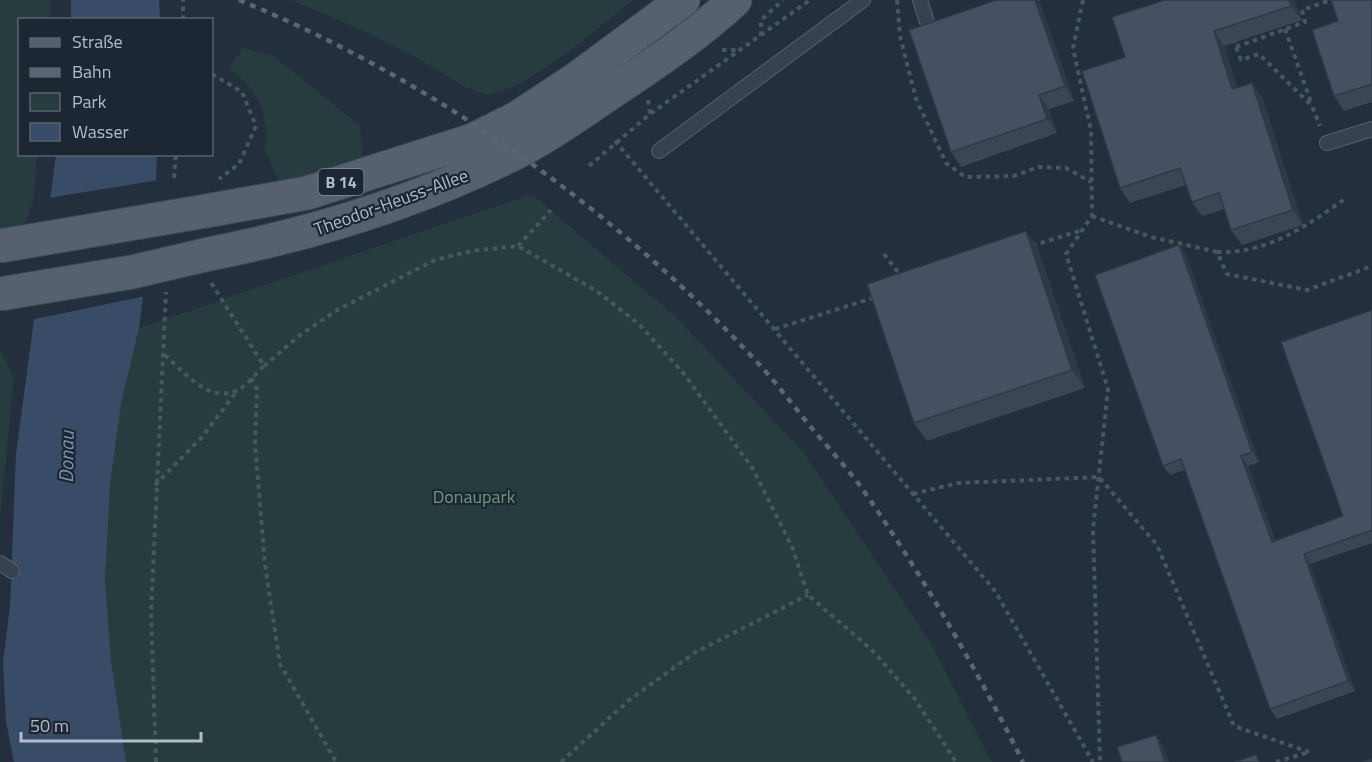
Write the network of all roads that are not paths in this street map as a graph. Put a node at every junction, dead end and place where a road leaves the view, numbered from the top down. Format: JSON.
{"nodes":[{"id":1,"x":683,"y":0,"type":"edge"},
{"id":2,"x":735,"y":0,"type":"edge"},
{"id":3,"x":863,"y":0,"type":"edge"},
{"id":4,"x":920,"y":0,"type":"edge"},
{"id":5,"x":930,"y":31,"type":"edge"},
{"id":6,"x":1372,"y":129,"type":"edge"},
{"id":7,"x":1327,"y":143,"type":"road end"},
{"id":8,"x":659,"y":151,"type":"dead end"},
{"id":9,"x":0,"y":246,"type":"edge"},
{"id":10,"x":0,"y":294,"type":"edge"}],
"edges":[{"from":1,"to":9,"type":"main road","name":"Theodor-Heuss-Allee","number":"B 14","bridge":true},
{"from":2,"to":10,"type":"main road","name":"Theodor-Heuss-Allee","number":"B 14","bridge":true},
{"from":3,"to":8,"type":"lane"},
{"from":4,"to":5,"type":"lane"},
{"from":6,"to":7,"type":"lane"}]}
